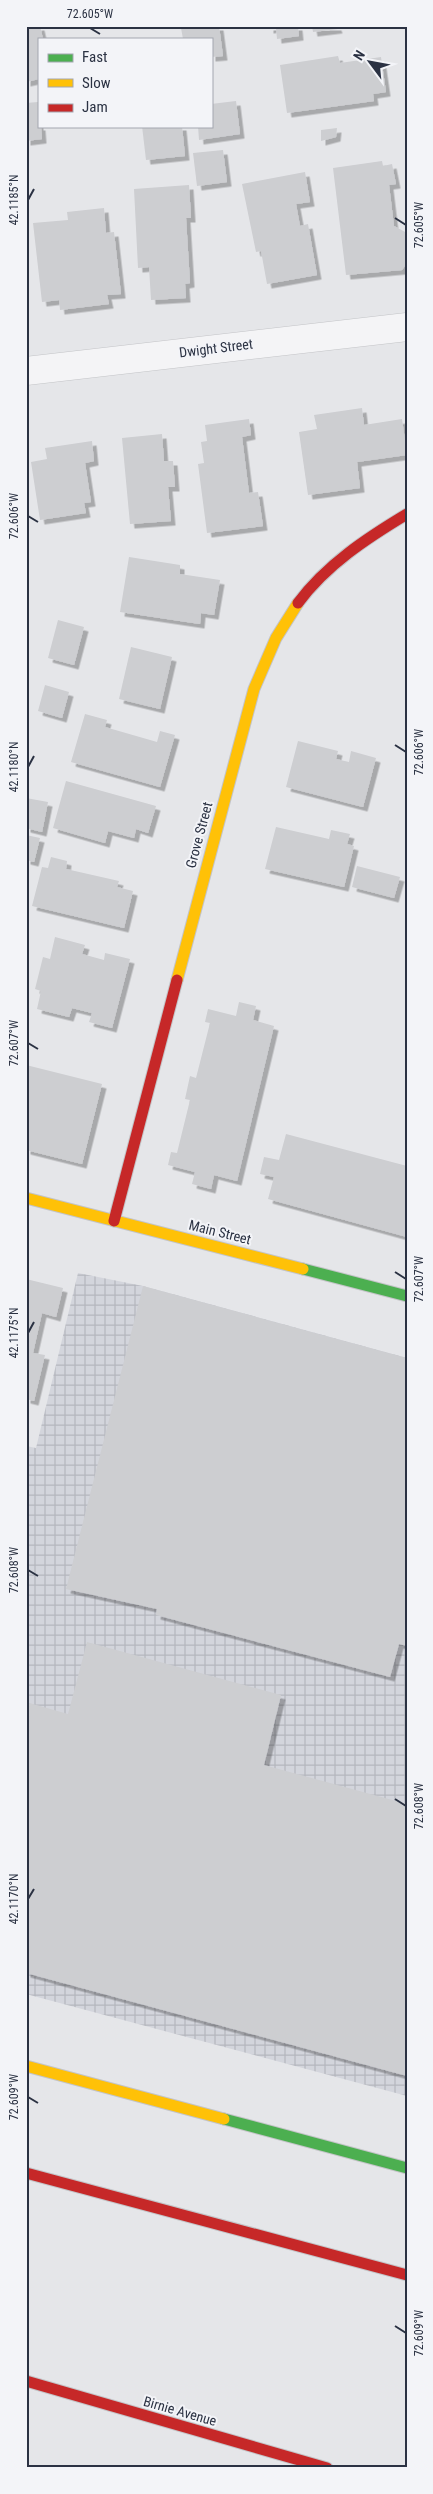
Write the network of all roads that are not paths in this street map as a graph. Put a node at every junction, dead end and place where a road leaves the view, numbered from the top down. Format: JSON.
{"nodes":[{"id":1,"x":407,"y":327,"type":"edge"},
{"id":2,"x":26,"y":371,"type":"edge"},
{"id":3,"x":407,"y":514,"type":"edge"},
{"id":4,"x":26,"y":1198,"type":"edge"},
{"id":5,"x":114,"y":1221,"type":"junction"},
{"id":6,"x":407,"y":1296,"type":"edge"},
{"id":7,"x":26,"y":2066,"type":"edge"},
{"id":8,"x":407,"y":2168,"type":"edge"},
{"id":9,"x":26,"y":2172,"type":"edge"},
{"id":10,"x":407,"y":2274,"type":"edge"},
{"id":11,"x":26,"y":2381,"type":"edge"},
{"id":12,"x":327,"y":2468,"type":"edge"}],
"edges":[{"from":1,"to":2,"type":"street","name":"Dwight Street"},
{"from":3,"to":5,"type":"main road","name":"Grove Street"},
{"from":4,"to":5,"type":"main road","name":"Main Street"},
{"from":5,"to":6,"type":"main road","name":"Main Street"},
{"from":7,"to":8,"type":"main road"},
{"from":9,"to":10,"type":"main road"},
{"from":11,"to":12,"type":"main road","name":"Birnie Avenue"}]}
